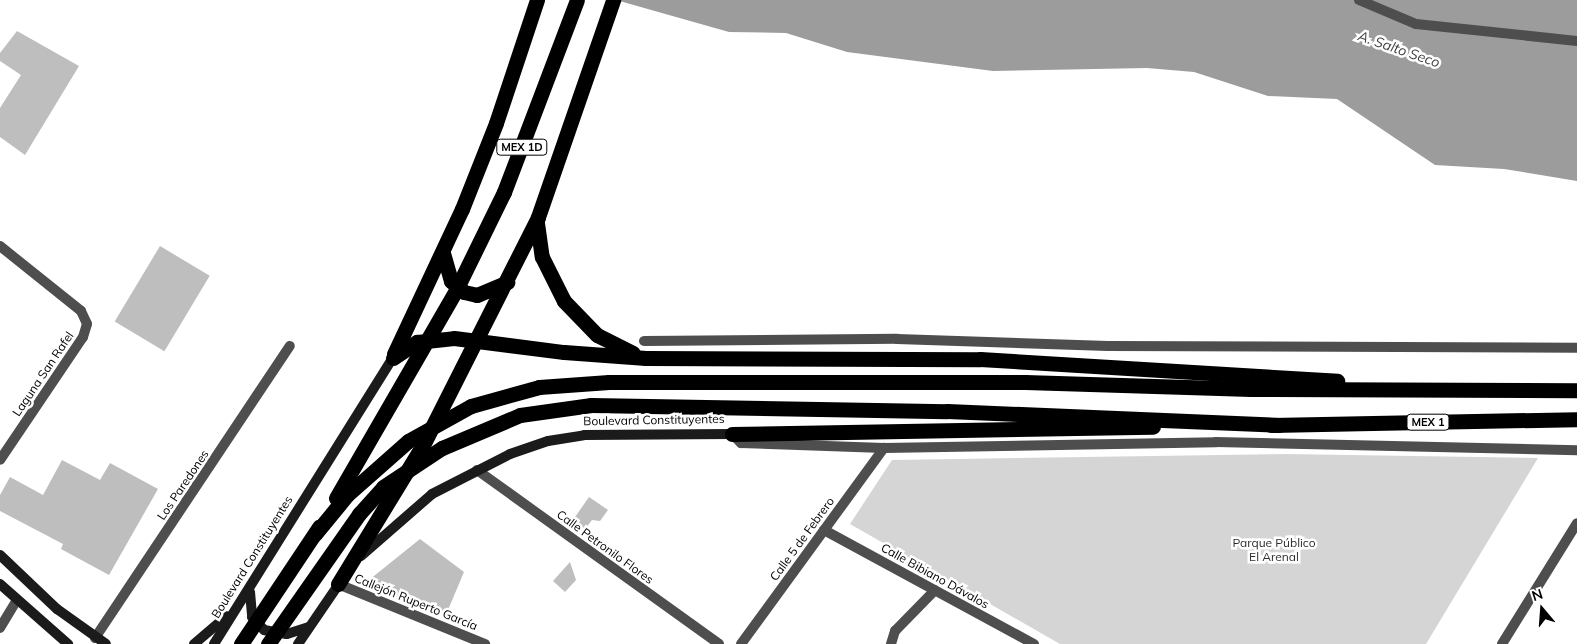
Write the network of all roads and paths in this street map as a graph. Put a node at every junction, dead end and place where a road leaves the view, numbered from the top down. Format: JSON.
{"nodes":[{"id":1,"x":537,"y":0,"type":"edge"},
{"id":2,"x":577,"y":0,"type":"edge"},
{"id":3,"x":613,"y":0,"type":"edge"},
{"id":4,"x":1358,"y":0,"type":"edge"},
{"id":5,"x":1577,"y":40,"type":"edge"},
{"id":6,"x":538,"y":217,"type":"junction"},
{"id":7,"x":0,"y":246,"type":"edge"},
{"id":8,"x":443,"y":253,"type":"junction"},
{"id":9,"x":506,"y":282,"type":"junction"},
{"id":10,"x":478,"y":340,"type":"junction"},
{"id":11,"x":644,"y":340,"type":"dead end"},
{"id":12,"x":290,"y":346,"type":"dead end"},
{"id":13,"x":1577,"y":348,"type":"edge"},
{"id":14,"x":392,"y":358,"type":"junction"},
{"id":15,"x":646,"y":358,"type":"junction"},
{"id":16,"x":1577,"y":390,"type":"edge"},
{"id":17,"x":1488,"y":391,"type":"junction"},
{"id":18,"x":1577,"y":419,"type":"edge"},
{"id":19,"x":1279,"y":425,"type":"junction"},
{"id":20,"x":732,"y":434,"type":"junction"},
{"id":21,"x":884,"y":448,"type":"junction"},
{"id":22,"x":1577,"y":450,"type":"edge"},
{"id":23,"x":0,"y":460,"type":"edge"},
{"id":24,"x":477,"y":470,"type":"junction"},
{"id":25,"x":1577,"y":523,"type":"edge"},
{"id":26,"x":824,"y":530,"type":"junction"},
{"id":27,"x":315,"y":534,"type":"junction"},
{"id":28,"x":0,"y":555,"type":"edge"},
{"id":29,"x":0,"y":584,"type":"edge"},
{"id":30,"x":338,"y":584,"type":"junction"},
{"id":31,"x":252,"y":587,"type":"junction"},
{"id":32,"x":935,"y":590,"type":"junction"},
{"id":33,"x":244,"y":599,"type":"junction"},
{"id":34,"x":17,"y":600,"type":"junction"},
{"id":35,"x":312,"y":624,"type":"junction"},
{"id":36,"x":0,"y":628,"type":"edge"},
{"id":37,"x":95,"y":638,"type":"junction"},
{"id":38,"x":68,"y":644,"type":"edge"},
{"id":39,"x":106,"y":644,"type":"edge"},
{"id":40,"x":194,"y":644,"type":"edge"},
{"id":41,"x":214,"y":644,"type":"edge"},
{"id":42,"x":241,"y":644,"type":"edge"},
{"id":43,"x":268,"y":644,"type":"edge"},
{"id":44,"x":298,"y":644,"type":"edge"},
{"id":45,"x":485,"y":644,"type":"edge"},
{"id":46,"x":719,"y":644,"type":"edge"},
{"id":47,"x":741,"y":644,"type":"edge"},
{"id":48,"x":891,"y":644,"type":"edge"},
{"id":49,"x":1034,"y":644,"type":"edge"},
{"id":50,"x":1502,"y":644,"type":"edge"}],
"edges":[{"from":1,"to":8,"type":"highway"},
{"from":2,"to":27,"type":"highway","number":"MEX 1D"},
{"from":3,"to":6,"type":"highway","number":"MEX 1D"},
{"from":4,"to":5,"type":"street"},
{"from":6,"to":9,"type":"highway","number":"MEX 1D"},
{"from":6,"to":15,"type":"highway"},
{"from":7,"to":23,"type":"street","name":"Laguna San Rafel"},
{"from":8,"to":9,"type":"highway"},
{"from":8,"to":14,"type":"highway"},
{"from":9,"to":10,"type":"highway","number":"MEX 1D"},
{"from":10,"to":14,"type":"highway"},
{"from":10,"to":15,"type":"highway"},
{"from":10,"to":30,"type":"highway","number":"MEX 1D"},
{"from":11,"to":13,"type":"street"},
{"from":12,"to":37,"type":"street","name":"Los Paredones"},
{"from":14,"to":31,"type":"street","name":"Boulevard Constituyentes"},
{"from":15,"to":17,"type":"highway"},
{"from":16,"to":17,"type":"highway"},
{"from":17,"to":27,"type":"highway"},
{"from":18,"to":19,"type":"highway","number":"MEX 1"},
{"from":19,"to":20,"type":"highway"},
{"from":19,"to":43,"type":"highway"},
{"from":20,"to":21,"type":"street"},
{"from":20,"to":24,"type":"street","name":"Boulevard Constituyentes"},
{"from":21,"to":22,"type":"street"},
{"from":21,"to":26,"type":"street","name":"Calle 5 de Febrero"},
{"from":24,"to":30,"type":"street","name":"Boulevard Constituyentes"},
{"from":24,"to":46,"type":"street","name":"Calle Petronilo Flores"},
{"from":25,"to":50,"type":"street"},
{"from":26,"to":32,"type":"street","name":"Calle Bibiano Dávalos"},
{"from":26,"to":47,"type":"street","name":"Calle 5 de Febrero"},
{"from":27,"to":42,"type":"highway"},
{"from":28,"to":37,"type":"street"},
{"from":29,"to":34,"type":"street"},
{"from":30,"to":35,"type":"street","name":"Boulevard Constituyentes"},
{"from":30,"to":45,"type":"street","name":"Callejón Ruperto García"},
{"from":31,"to":33,"type":"street","name":"Boulevard Constituyentes"},
{"from":31,"to":35,"type":"street"},
{"from":32,"to":48,"type":"street"},
{"from":32,"to":49,"type":"street","name":"Calle Bibiano Dávalos"},
{"from":33,"to":40,"type":"street"},
{"from":33,"to":41,"type":"street","name":"Boulevard Constituyentes"},
{"from":34,"to":36,"type":"street"},
{"from":34,"to":38,"type":"street"},
{"from":35,"to":44,"type":"street","name":"Boulevard Constituyentes"},
{"from":37,"to":39,"type":"street"}]}
